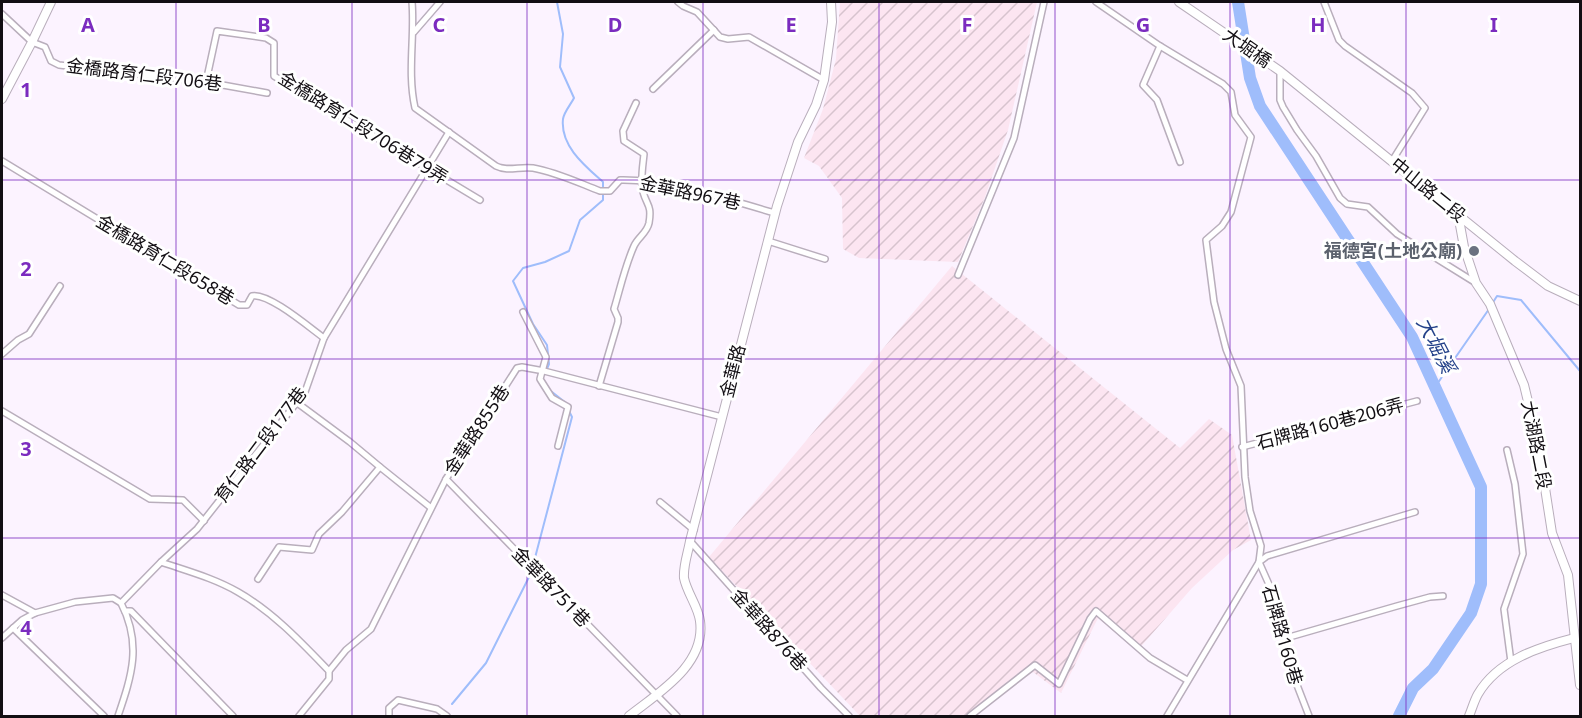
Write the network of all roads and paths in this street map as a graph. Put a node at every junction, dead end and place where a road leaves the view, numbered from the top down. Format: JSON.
{"nodes":[{"id":1,"x":51,"y":2,"type":"edge"},
{"id":2,"x":412,"y":2,"type":"edge"},
{"id":3,"x":440,"y":2,"type":"edge"},
{"id":4,"x":678,"y":2,"type":"edge"},
{"id":5,"x":831,"y":2,"type":"edge"},
{"id":6,"x":1044,"y":2,"type":"edge"},
{"id":7,"x":1096,"y":2,"type":"edge"},
{"id":8,"x":1179,"y":2,"type":"edge"},
{"id":9,"x":1324,"y":2,"type":"edge"},
{"id":10,"x":2,"y":14,"type":"edge"},
{"id":11,"x":714,"y":30,"type":"junction"},
{"id":12,"x":413,"y":32,"type":"junction"},
{"id":13,"x":32,"y":42,"type":"junction"},
{"id":14,"x":1160,"y":46,"type":"junction"},
{"id":15,"x":1280,"y":71,"type":"junction"},
{"id":16,"x":825,"y":80,"type":"junction"},
{"id":17,"x":206,"y":82,"type":"junction"},
{"id":18,"x":653,"y":88,"type":"dead end"},
{"id":19,"x":267,"y":93,"type":"dead end"},
{"id":20,"x":2,"y":99,"type":"edge"},
{"id":21,"x":636,"y":103,"type":"dead end"},
{"id":22,"x":448,"y":132,"type":"junction"},
{"id":23,"x":2,"y":161,"type":"edge"},
{"id":24,"x":1392,"y":161,"type":"junction"},
{"id":25,"x":1180,"y":162,"type":"dead end"},
{"id":26,"x":427,"y":169,"type":"junction"},
{"id":27,"x":643,"y":183,"type":"junction"},
{"id":28,"x":480,"y":200,"type":"dead end"},
{"id":29,"x":775,"y":213,"type":"junction"},
{"id":30,"x":1458,"y":214,"type":"junction"},
{"id":31,"x":768,"y":241,"type":"junction"},
{"id":32,"x":825,"y":260,"type":"dead end"},
{"id":33,"x":958,"y":275,"type":"dead end"},
{"id":34,"x":1476,"y":283,"type":"junction"},
{"id":35,"x":60,"y":286,"type":"dead end"},
{"id":36,"x":1581,"y":301,"type":"edge"},
{"id":37,"x":523,"y":312,"type":"dead end"},
{"id":38,"x":324,"y":338,"type":"junction"},
{"id":39,"x":2,"y":354,"type":"edge"},
{"id":40,"x":545,"y":371,"type":"junction"},
{"id":41,"x":599,"y":386,"type":"junction"},
{"id":42,"x":1417,"y":401,"type":"dead end"},
{"id":43,"x":296,"y":402,"type":"junction"},
{"id":44,"x":2,"y":411,"type":"edge"},
{"id":45,"x":722,"y":417,"type":"junction"},
{"id":46,"x":558,"y":446,"type":"dead end"},
{"id":47,"x":1242,"y":447,"type":"junction"},
{"id":48,"x":1507,"y":450,"type":"dead end"},
{"id":49,"x":380,"y":467,"type":"junction"},
{"id":50,"x":446,"y":479,"type":"junction"},
{"id":51,"x":660,"y":502,"type":"dead end"},
{"id":52,"x":430,"y":507,"type":"junction"},
{"id":53,"x":1415,"y":512,"type":"dead end"},
{"id":54,"x":204,"y":521,"type":"junction"},
{"id":55,"x":694,"y":530,"type":"junction"},
{"id":56,"x":690,"y":541,"type":"junction"},
{"id":57,"x":161,"y":562,"type":"junction"},
{"id":58,"x":1259,"y":562,"type":"junction"},
{"id":59,"x":258,"y":579,"type":"dead end"},
{"id":60,"x":2,"y":595,"type":"edge"},
{"id":61,"x":1443,"y":596,"type":"dead end"},
{"id":62,"x":121,"y":603,"type":"junction"},
{"id":63,"x":125,"y":611,"type":"junction"},
{"id":64,"x":35,"y":613,"type":"junction"},
{"id":65,"x":13,"y":628,"type":"junction"},
{"id":66,"x":1286,"y":638,"type":"junction"},
{"id":67,"x":1575,"y":638,"type":"junction"},
{"id":68,"x":2,"y":639,"type":"edge"},
{"id":69,"x":1511,"y":662,"type":"junction"},
{"id":70,"x":329,"y":671,"type":"junction"},
{"id":71,"x":1188,"y":680,"type":"junction"},
{"id":72,"x":1581,"y":685,"type":"edge"},
{"id":73,"x":656,"y":694,"type":"junction"},
{"id":74,"x":104,"y":717,"type":"edge"},
{"id":75,"x":118,"y":717,"type":"edge"},
{"id":76,"x":232,"y":717,"type":"edge"},
{"id":77,"x":300,"y":717,"type":"edge"},
{"id":78,"x":388,"y":717,"type":"edge"},
{"id":79,"x":447,"y":717,"type":"edge"},
{"id":80,"x":629,"y":717,"type":"edge"},
{"id":81,"x":677,"y":717,"type":"edge"},
{"id":82,"x":849,"y":717,"type":"edge"},
{"id":83,"x":970,"y":717,"type":"edge"},
{"id":84,"x":1167,"y":717,"type":"edge"},
{"id":85,"x":1309,"y":717,"type":"edge"},
{"id":86,"x":1469,"y":717,"type":"edge"}],
"edges":[{"from":1,"to":13,"type":"street"},
{"from":2,"to":12,"type":"street","name":"金華路967巷"},
{"from":3,"to":12,"type":"street"},
{"from":4,"to":11,"type":"street"},
{"from":5,"to":16,"type":"street","name":"金華路"},
{"from":6,"to":33,"type":"street"},
{"from":7,"to":14,"type":"street"},
{"from":8,"to":15,"type":"street","name":"大堀橋"},
{"from":9,"to":24,"type":"street"},
{"from":10,"to":13,"type":"street","name":"金橋路育仁段706巷"},
{"from":11,"to":16,"type":"street"},
{"from":11,"to":18,"type":"street"},
{"from":12,"to":22,"type":"street","name":"金華路967巷"},
{"from":13,"to":17,"type":"street","name":"金橋路育仁段706巷"},
{"from":13,"to":20,"type":"street"},
{"from":14,"to":25,"type":"street"},
{"from":14,"to":47,"type":"street","name":"石牌路160巷"},
{"from":15,"to":24,"type":"street","name":"中山路二段"},
{"from":15,"to":34,"type":"street"},
{"from":16,"to":29,"type":"street","name":"金華路"},
{"from":17,"to":19,"type":"street","name":"金橋路育仁段706巷"},
{"from":17,"to":26,"type":"street","name":"金橋路育仁段706巷79弄"},
{"from":21,"to":27,"type":"street"},
{"from":22,"to":26,"type":"street","name":"育仁路二段177巷"},
{"from":22,"to":27,"type":"street","name":"金華路967巷"},
{"from":23,"to":38,"type":"street","name":"金橋路育仁段658巷"},
{"from":24,"to":30,"type":"street","name":"中山路二段"},
{"from":26,"to":28,"type":"street","name":"金橋路育仁段706巷79弄"},
{"from":26,"to":38,"type":"street","name":"育仁路二段177巷"},
{"from":27,"to":29,"type":"street","name":"金華路967巷"},
{"from":27,"to":41,"type":"street"},
{"from":29,"to":31,"type":"street","name":"金華路"},
{"from":30,"to":34,"type":"street","name":"大湖路二段"},
{"from":30,"to":36,"type":"street","name":"中山路二段"},
{"from":31,"to":32,"type":"street"},
{"from":31,"to":45,"type":"street","name":"金華路"},
{"from":34,"to":67,"type":"street","name":"大湖路二段"},
{"from":35,"to":39,"type":"street"},
{"from":37,"to":40,"type":"street"},
{"from":38,"to":43,"type":"street","name":"育仁路二段177巷"},
{"from":40,"to":41,"type":"street","name":"金華路855巷"},
{"from":40,"to":46,"type":"street"},
{"from":40,"to":50,"type":"street","name":"金華路855巷"},
{"from":41,"to":45,"type":"street","name":"金華路855巷"},
{"from":42,"to":47,"type":"street","name":"石牌路160巷206弄"},
{"from":43,"to":49,"type":"street"},
{"from":43,"to":54,"type":"street","name":"育仁路二段177巷"},
{"from":44,"to":54,"type":"street"},
{"from":45,"to":55,"type":"street","name":"金華路"},
{"from":47,"to":58,"type":"street","name":"石牌路160巷"},
{"from":48,"to":69,"type":"street"},
{"from":49,"to":52,"type":"street"},
{"from":49,"to":59,"type":"street"},
{"from":50,"to":52,"type":"street","name":"金華路855巷"},
{"from":50,"to":73,"type":"street","name":"金華路751巷"},
{"from":51,"to":55,"type":"street"},
{"from":52,"to":70,"type":"street","name":"金華路855巷"},
{"from":53,"to":58,"type":"street"},
{"from":54,"to":57,"type":"street","name":"育仁路二段177巷"},
{"from":55,"to":56,"type":"street","name":"金華路"},
{"from":56,"to":73,"type":"street","name":"金華路"},
{"from":56,"to":82,"type":"street","name":"金華路876巷"},
{"from":57,"to":62,"type":"street","name":"育仁路二段177巷"},
{"from":57,"to":70,"type":"street"},
{"from":58,"to":66,"type":"street","name":"石牌路160巷"},
{"from":58,"to":71,"type":"street"},
{"from":60,"to":64,"type":"street"},
{"from":61,"to":66,"type":"street"},
{"from":62,"to":63,"type":"street"},
{"from":62,"to":64,"type":"street"},
{"from":63,"to":75,"type":"street"},
{"from":63,"to":76,"type":"street"},
{"from":64,"to":65,"type":"street"},
{"from":65,"to":68,"type":"street"},
{"from":65,"to":74,"type":"street"},
{"from":66,"to":85,"type":"street","name":"石牌路160巷"},
{"from":67,"to":69,"type":"street"},
{"from":67,"to":72,"type":"street","name":"大湖路二段"},
{"from":69,"to":86,"type":"street"},
{"from":70,"to":77,"type":"street","name":"金華路855巷"},
{"from":71,"to":83,"type":"street"},
{"from":71,"to":84,"type":"street"},
{"from":73,"to":80,"type":"street","name":"金華路"},
{"from":73,"to":81,"type":"street","name":"金華路751巷"},
{"from":78,"to":79,"type":"street"}]}
